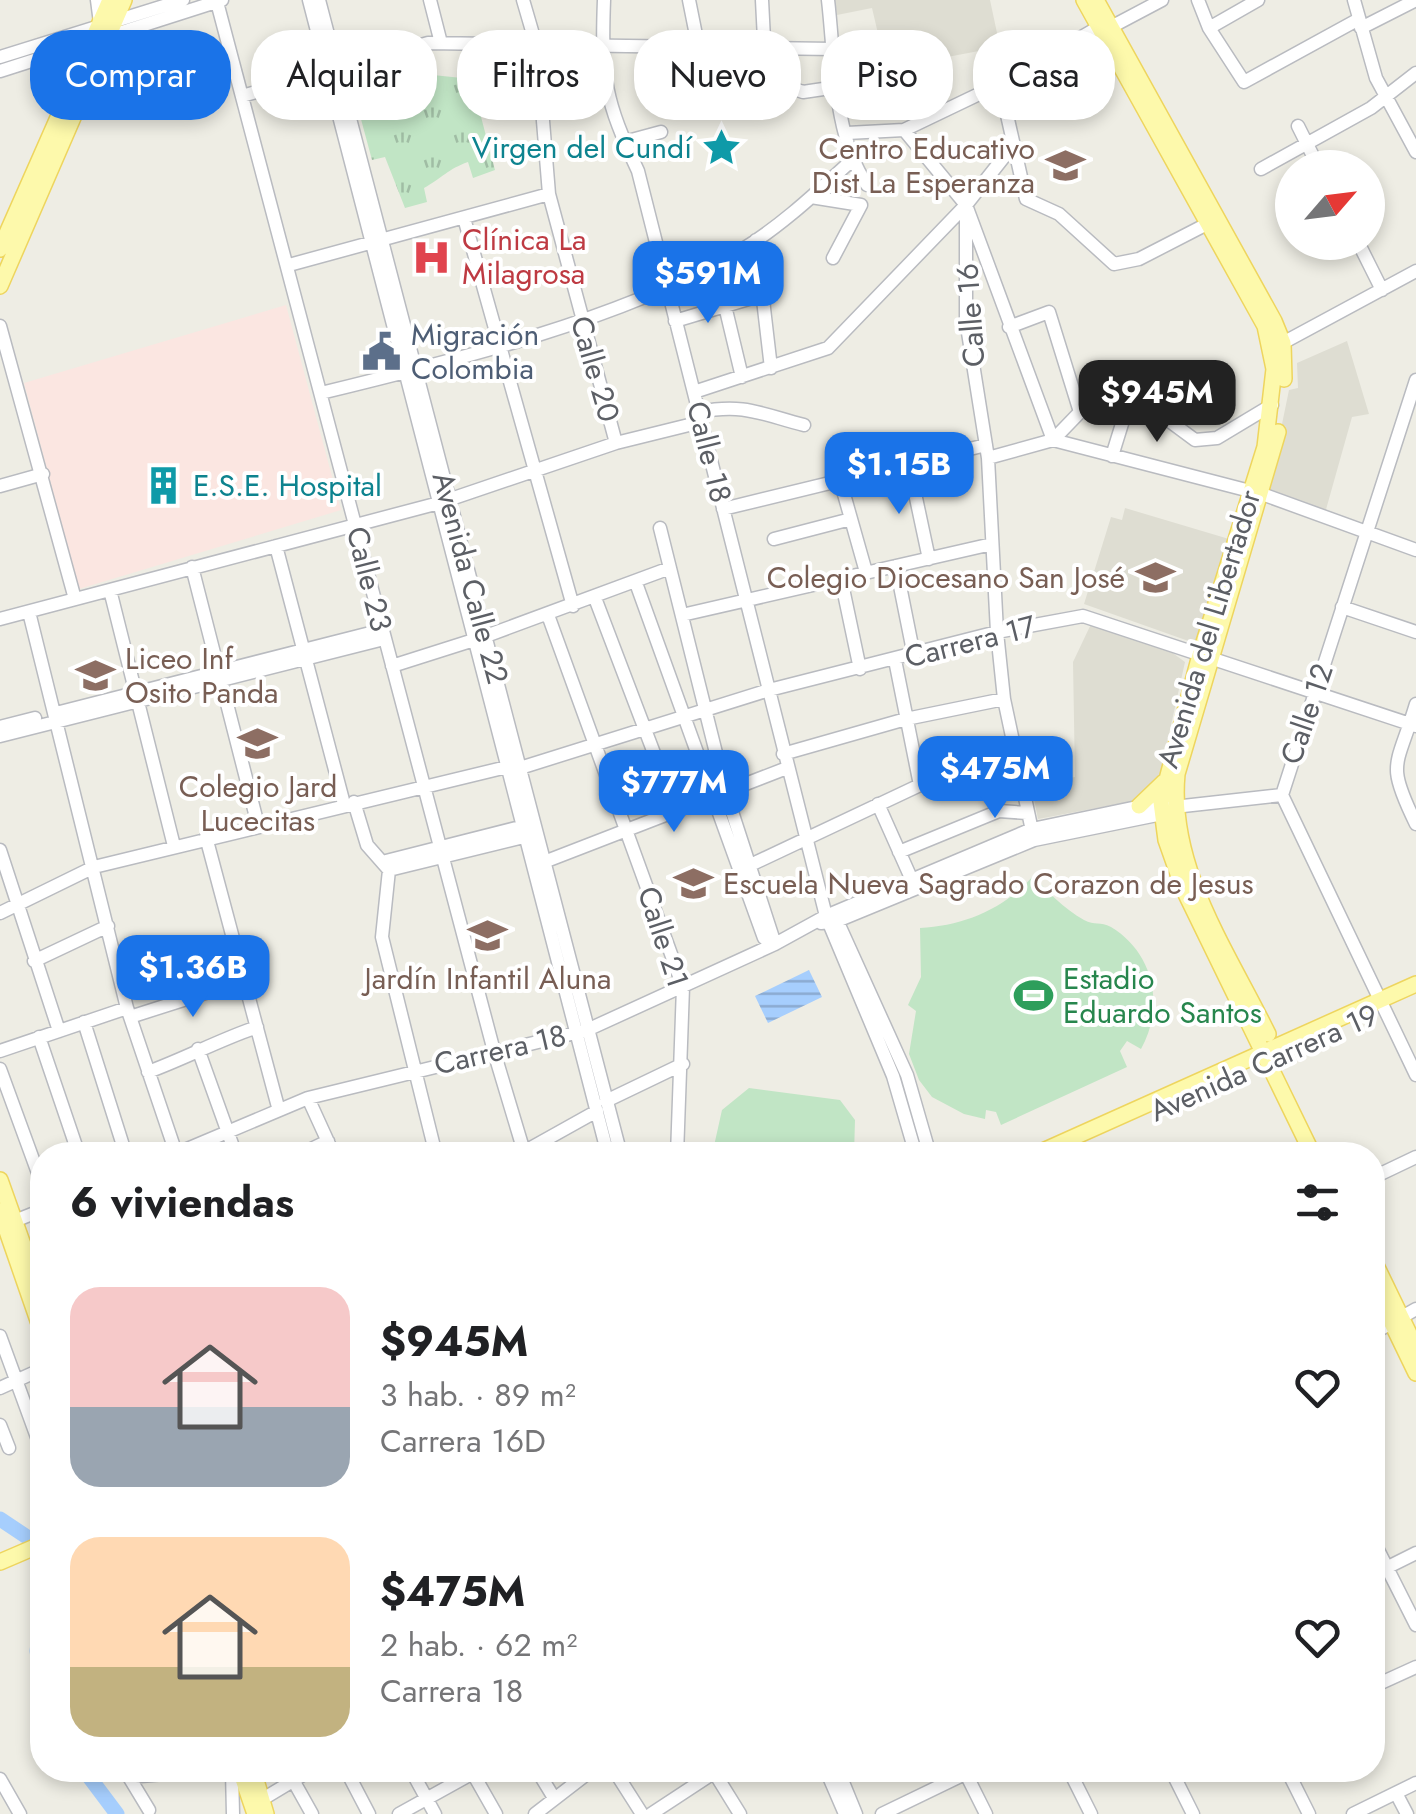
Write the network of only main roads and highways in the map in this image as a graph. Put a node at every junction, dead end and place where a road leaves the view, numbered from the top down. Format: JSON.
{"nodes":[{"id":1,"x":110,"y":0,"type":"edge"},
{"id":2,"x":124,"y":0,"type":"edge"},
{"id":3,"x":1084,"y":0,"type":"edge"},
{"id":4,"x":1096,"y":0,"type":"edge"},
{"id":5,"x":1105,"y":27,"type":"junction"},
{"id":6,"x":108,"y":28,"type":"junction"},
{"id":7,"x":6,"y":240,"type":"edge"},
{"id":8,"x":0,"y":286,"type":"edge"},
{"id":9,"x":1277,"y":346,"type":"junction"},
{"id":10,"x":1256,"y":493,"type":"junction"},
{"id":11,"x":1206,"y":657,"type":"junction"},
{"id":12,"x":1164,"y":782,"type":"junction"},
{"id":13,"x":1138,"y":806,"type":"road end"},
{"id":14,"x":1166,"y":808,"type":"junction"},
{"id":15,"x":1416,"y":984,"type":"edge"},
{"id":16,"x":1416,"y":995,"type":"edge"},
{"id":17,"x":1380,"y":1006,"type":"junction"},
{"id":18,"x":1272,"y":1054,"type":"junction"},
{"id":19,"x":1065,"y":1142,"type":"edge"},
{"id":20,"x":1085,"y":1142,"type":"edge"},
{"id":21,"x":1308,"y":1142,"type":"edge"},
{"id":22,"x":1318,"y":1142,"type":"edge"},
{"id":23,"x":0,"y":1180,"type":"edge"},
{"id":24,"x":6,"y":1219,"type":"edge"},
{"id":25,"x":30,"y":1272,"type":"edge"},
{"id":26,"x":1385,"y":1282,"type":"edge"},
{"id":27,"x":30,"y":1294,"type":"edge"},
{"id":28,"x":1385,"y":1297,"type":"edge"},
{"id":29,"x":1403,"y":1317,"type":"edge"},
{"id":30,"x":1416,"y":1348,"type":"edge"},
{"id":31,"x":1416,"y":1373,"type":"edge"},
{"id":32,"x":30,"y":1549,"type":"edge"},
{"id":33,"x":30,"y":1560,"type":"edge"},
{"id":34,"x":0,"y":1562,"type":"edge"},
{"id":35,"x":0,"y":1573,"type":"edge"},
{"id":36,"x":248,"y":1782,"type":"edge"},
{"id":37,"x":260,"y":1807,"type":"edge"}],
"edges":[{"from":1,"to":6,"type":"main road"},
{"from":2,"to":6,"type":"main road"},
{"from":3,"to":5,"type":"main road","name":"Avenida del Libertador"},
{"from":4,"to":5,"type":"main road","name":"Avenida del Libertador"},
{"from":5,"to":9,"type":"main road","name":"Avenida del Libertador"},
{"from":5,"to":9,"type":"main road","name":"Avenida del Libertador"},
{"from":6,"to":7,"type":"main road"},
{"from":6,"to":7,"type":"main road"},
{"from":7,"to":8,"type":"main road"},
{"from":9,"to":10,"type":"main road","name":"Avenida del Libertador"},
{"from":9,"to":10,"type":"main road","name":"Avenida del Libertador"},
{"from":10,"to":11,"type":"main road","name":"Avenida del Libertador"},
{"from":11,"to":12,"type":"main road","name":"Avenida del Libertador"},
{"from":11,"to":14,"type":"main road","name":"Avenida del Libertador"},
{"from":12,"to":13,"type":"main road"},
{"from":12,"to":14,"type":"main road","name":"Avenida del Libertador"},
{"from":14,"to":18,"type":"main road","name":"Avenida del Libertador"},
{"from":15,"to":17,"type":"main road","name":"Avenida Carrera 19"},
{"from":16,"to":17,"type":"main road","name":"Avenida Carrera 19"},
{"from":17,"to":18,"type":"main road","name":"Avenida Carrera 19"},
{"from":18,"to":19,"type":"main road","name":"Avenida Carrera 19"},
{"from":18,"to":20,"type":"main road","name":"Avenida Carrera 19"},
{"from":18,"to":21,"type":"main road","name":"Avenida del Libertador"},
{"from":18,"to":22,"type":"main road","name":"Avenida del Libertador"},
{"from":23,"to":24,"type":"main road"},
{"from":24,"to":25,"type":"main road"},
{"from":24,"to":27,"type":"main road"},
{"from":26,"to":29,"type":"main road"},
{"from":28,"to":29,"type":"main road"},
{"from":29,"to":30,"type":"main road"},
{"from":29,"to":31,"type":"main road"},
{"from":32,"to":34,"type":"main road"},
{"from":33,"to":35,"type":"main road"},
{"from":36,"to":37,"type":"main road"}]}
